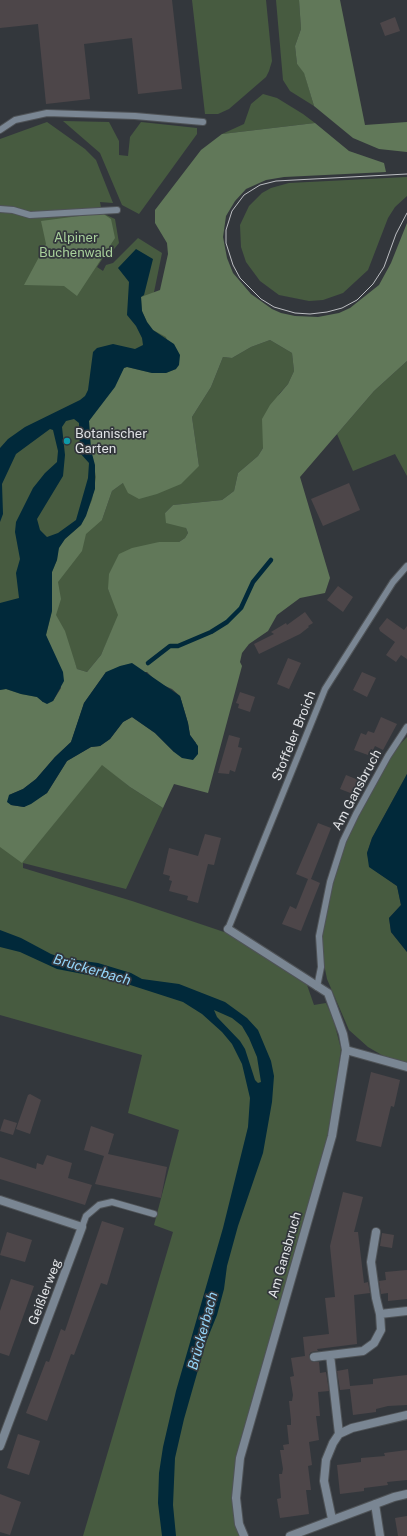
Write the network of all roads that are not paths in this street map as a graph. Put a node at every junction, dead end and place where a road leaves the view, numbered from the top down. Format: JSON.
{"nodes":[{"id":1,"x":203,"y":122,"type":"dead end"},
{"id":2,"x":0,"y":130,"type":"edge"},
{"id":3,"x":0,"y":209,"type":"edge"},
{"id":4,"x":118,"y":210,"type":"dead end"},
{"id":5,"x":407,"y":566,"type":"edge"},
{"id":6,"x":407,"y":727,"type":"edge"},
{"id":7,"x":228,"y":929,"type":"joint"},
{"id":8,"x":317,"y":987,"type":"junction"},
{"id":9,"x":346,"y":1050,"type":"junction"},
{"id":10,"x":407,"y":1067,"type":"edge"},
{"id":11,"x":0,"y":1200,"type":"edge"},
{"id":12,"x":154,"y":1214,"type":"dead end"},
{"id":13,"x":82,"y":1227,"type":"junction"},
{"id":14,"x":376,"y":1232,"type":"dead end"},
{"id":15,"x":407,"y":1311,"type":"edge"},
{"id":16,"x":380,"y":1314,"type":"junction"},
{"id":17,"x":330,"y":1355,"type":"junction"},
{"id":18,"x":314,"y":1357,"type":"dead end"},
{"id":19,"x":407,"y":1415,"type":"edge"},
{"id":20,"x":339,"y":1434,"type":"junction"},
{"id":21,"x":2,"y":1437,"type":"edge"},
{"id":22,"x":0,"y":1446,"type":"edge"},
{"id":23,"x":407,"y":1494,"type":"edge"},
{"id":24,"x":375,"y":1504,"type":"junction"},
{"id":25,"x":332,"y":1519,"type":"junction"},
{"id":26,"x":244,"y":1536,"type":"edge"},
{"id":27,"x":290,"y":1536,"type":"edge"},
{"id":28,"x":380,"y":1536,"type":"edge"}],
"edges":[{"from":1,"to":2,"type":"lane"},
{"from":3,"to":4,"type":"lane"},
{"from":5,"to":7,"type":"lane","name":"Stoffeler Broich"},
{"from":6,"to":8,"type":"lane","name":"Am Gansbruch"},
{"from":7,"to":8,"type":"street","name":"Am Gansbruch"},
{"from":8,"to":9,"type":"street","name":"Am Gansbruch"},
{"from":9,"to":10,"type":"street"},
{"from":9,"to":26,"type":"street","name":"Am Gansbruch"},
{"from":11,"to":13,"type":"street"},
{"from":12,"to":13,"type":"lane","name":"Geißlerweg"},
{"from":13,"to":21,"type":"street","name":"Geißlerweg"},
{"from":14,"to":16,"type":"street"},
{"from":15,"to":16,"type":"street"},
{"from":16,"to":17,"type":"street"},
{"from":17,"to":18,"type":"street"},
{"from":17,"to":20,"type":"street"},
{"from":19,"to":20,"type":"street"},
{"from":20,"to":25,"type":"street"},
{"from":21,"to":22,"type":"street","name":"Geißlerweg"},
{"from":23,"to":24,"type":"street"},
{"from":24,"to":25,"type":"street"},
{"from":24,"to":28,"type":"street"},
{"from":25,"to":27,"type":"street"}]}
